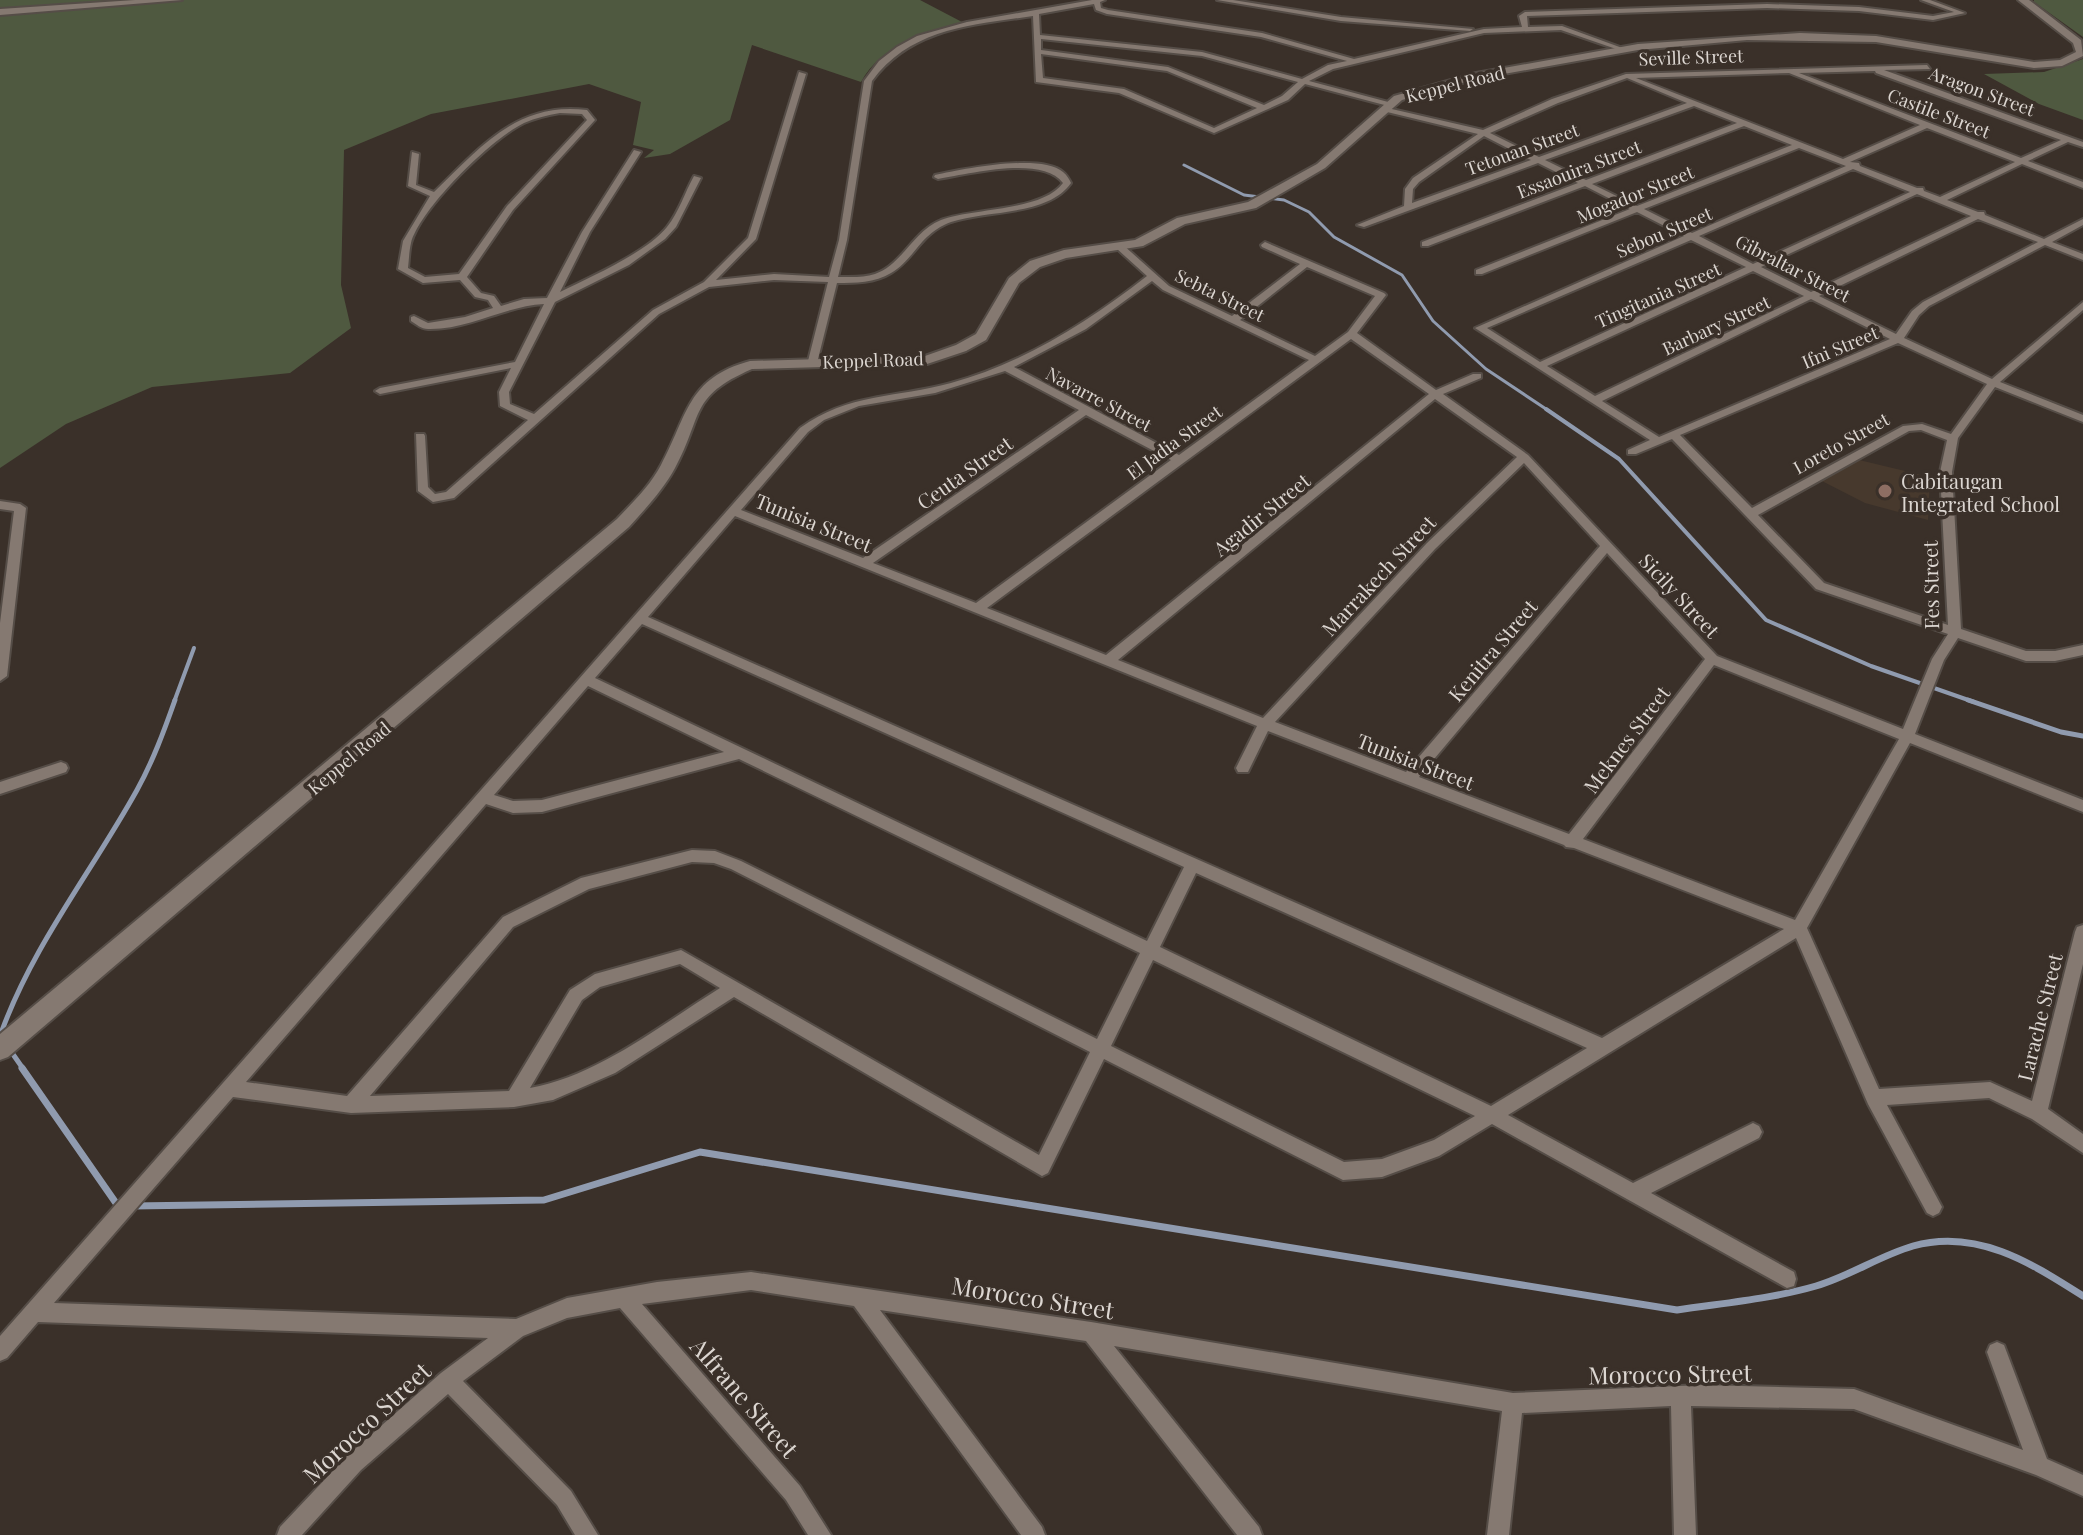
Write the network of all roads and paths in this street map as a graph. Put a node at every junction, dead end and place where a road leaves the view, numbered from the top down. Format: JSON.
{"nodes":[{"id":1,"x":177,"y":0,"type":"edge"},
{"id":2,"x":1220,"y":0,"type":"edge"},
{"id":3,"x":1737,"y":0,"type":"edge"},
{"id":4,"x":1845,"y":0,"type":"edge"},
{"id":5,"x":1924,"y":0,"type":"edge"},
{"id":6,"x":1957,"y":0,"type":"edge"},
{"id":7,"x":2023,"y":0,"type":"edge"},
{"id":8,"x":1099,"y":1,"type":"edge"},
{"id":9,"x":1767,"y":6,"type":"junction"},
{"id":10,"x":1859,"y":9,"type":"junction"},
{"id":11,"x":0,"y":12,"type":"edge"},
{"id":12,"x":1036,"y":13,"type":"junction"},
{"id":13,"x":1962,"y":13,"type":"junction"},
{"id":14,"x":1525,"y":27,"type":"junction"},
{"id":15,"x":1484,"y":31,"type":"junction"},
{"id":16,"x":1039,"y":37,"type":"junction"},
{"id":17,"x":1621,"y":49,"type":"junction"},
{"id":18,"x":1039,"y":52,"type":"junction"},
{"id":19,"x":1352,"y":60,"type":"junction"},
{"id":20,"x":1927,"y":67,"type":"dead end"},
{"id":21,"x":1871,"y":68,"type":"junction"},
{"id":22,"x":1784,"y":70,"type":"junction"},
{"id":23,"x":802,"y":74,"type":"dead end"},
{"id":24,"x":1626,"y":76,"type":"junction"},
{"id":25,"x":1305,"y":80,"type":"junction"},
{"id":26,"x":1694,"y":103,"type":"junction"},
{"id":27,"x":1264,"y":108,"type":"junction"},
{"id":28,"x":1385,"y":109,"type":"junction"},
{"id":29,"x":1745,"y":123,"type":"junction"},
{"id":30,"x":1927,"y":125,"type":"junction"},
{"id":31,"x":1485,"y":135,"type":"junction"},
{"id":32,"x":2068,"y":139,"type":"junction"},
{"id":33,"x":1801,"y":144,"type":"junction"},
{"id":34,"x":2083,"y":145,"type":"edge"},
{"id":35,"x":637,"y":152,"type":"dead end"},
{"id":36,"x":415,"y":154,"type":"dead end"},
{"id":37,"x":1538,"y":160,"type":"junction"},
{"id":38,"x":1845,"y":161,"type":"junction"},
{"id":39,"x":2023,"y":162,"type":"junction"},
{"id":40,"x":1856,"y":165,"type":"junction"},
{"id":41,"x":938,"y":177,"type":"dead end"},
{"id":42,"x":697,"y":178,"type":"dead end"},
{"id":43,"x":1588,"y":184,"type":"junction"},
{"id":44,"x":2083,"y":185,"type":"edge"},
{"id":45,"x":1920,"y":190,"type":"junction"},
{"id":46,"x":435,"y":195,"type":"junction"},
{"id":47,"x":1943,"y":199,"type":"junction"},
{"id":48,"x":1408,"y":207,"type":"junction"},
{"id":49,"x":1639,"y":210,"type":"junction"},
{"id":50,"x":1981,"y":214,"type":"junction"},
{"id":51,"x":2083,"y":222,"type":"edge"},
{"id":52,"x":1361,"y":225,"type":"dead end"},
{"id":53,"x":1695,"y":237,"type":"junction"},
{"id":54,"x":2045,"y":241,"type":"junction"},
{"id":55,"x":1425,"y":244,"type":"dead end"},
{"id":56,"x":1265,"y":245,"type":"dead end"},
{"id":57,"x":1119,"y":246,"type":"junction"},
{"id":58,"x":2083,"y":257,"type":"edge"},
{"id":59,"x":1306,"y":263,"type":"junction"},
{"id":60,"x":1757,"y":268,"type":"junction"},
{"id":61,"x":1479,"y":272,"type":"dead end"},
{"id":62,"x":462,"y":277,"type":"junction"},
{"id":63,"x":1151,"y":277,"type":"junction"},
{"id":64,"x":832,"y":278,"type":"junction"},
{"id":65,"x":707,"y":284,"type":"junction"},
{"id":66,"x":1814,"y":297,"type":"junction"},
{"id":67,"x":550,"y":301,"type":"junction"},
{"id":68,"x":2083,"y":305,"type":"edge"},
{"id":69,"x":499,"y":310,"type":"junction"},
{"id":70,"x":414,"y":319,"type":"dead end"},
{"id":71,"x":1233,"y":320,"type":"junction"},
{"id":72,"x":1351,"y":334,"type":"junction"},
{"id":73,"x":1898,"y":339,"type":"junction"},
{"id":74,"x":1316,"y":360,"type":"junction"},
{"id":75,"x":813,"y":361,"type":"junction"},
{"id":76,"x":518,"y":364,"type":"junction"},
{"id":77,"x":1004,"y":366,"type":"junction"},
{"id":78,"x":1539,"y":366,"type":"junction"},
{"id":79,"x":1477,"y":376,"type":"dead end"},
{"id":80,"x":1993,"y":383,"type":"junction"},
{"id":81,"x":380,"y":391,"type":"dead end"},
{"id":82,"x":1435,"y":394,"type":"junction"},
{"id":83,"x":1593,"y":401,"type":"junction"},
{"id":84,"x":1086,"y":410,"type":"junction"},
{"id":85,"x":536,"y":419,"type":"junction"},
{"id":86,"x":2083,"y":419,"type":"edge"},
{"id":87,"x":420,"y":436,"type":"dead end"},
{"id":88,"x":1675,"y":436,"type":"junction"},
{"id":89,"x":1953,"y":438,"type":"junction"},
{"id":90,"x":1660,"y":442,"type":"junction"},
{"id":91,"x":1632,"y":452,"type":"dead end"},
{"id":92,"x":1524,"y":457,"type":"junction"},
{"id":93,"x":1179,"y":460,"type":"junction"},
{"id":94,"x":0,"y":505,"type":"edge"},
{"id":95,"x":733,"y":511,"type":"junction"},
{"id":96,"x":1750,"y":514,"type":"junction"},
{"id":97,"x":1606,"y":546,"type":"junction"},
{"id":98,"x":863,"y":564,"type":"junction"},
{"id":99,"x":7,"y":589,"type":"edge"},
{"id":100,"x":978,"y":608,"type":"junction"},
{"id":101,"x":639,"y":618,"type":"junction"},
{"id":102,"x":1955,"y":633,"type":"junction"},
{"id":103,"x":2083,"y":650,"type":"edge"},
{"id":104,"x":1712,"y":659,"type":"junction"},
{"id":105,"x":1109,"y":660,"type":"junction"},
{"id":106,"x":0,"y":676,"type":"edge"},
{"id":107,"x":586,"y":679,"type":"junction"},
{"id":108,"x":1265,"y":724,"type":"junction"},
{"id":109,"x":1907,"y":736,"type":"junction"},
{"id":110,"x":740,"y":753,"type":"junction"},
{"id":111,"x":61,"y":768,"type":"dead end"},
{"id":112,"x":1243,"y":768,"type":"dead end"},
{"id":113,"x":1409,"y":779,"type":"junction"},
{"id":114,"x":0,"y":788,"type":"edge"},
{"id":115,"x":483,"y":797,"type":"junction"},
{"id":116,"x":2083,"y":806,"type":"edge"},
{"id":117,"x":1571,"y":843,"type":"junction"},
{"id":118,"x":1193,"y":864,"type":"junction"},
{"id":119,"x":1799,"y":928,"type":"junction"},
{"id":120,"x":2083,"y":932,"type":"edge"},
{"id":121,"x":1149,"y":950,"type":"junction"},
{"id":122,"x":734,"y":988,"type":"junction"},
{"id":123,"x":1601,"y":1046,"type":"junction"},
{"id":124,"x":1099,"y":1048,"type":"junction"},
{"id":125,"x":0,"y":1049,"type":"edge"},
{"id":126,"x":229,"y":1088,"type":"junction"},
{"id":127,"x":1874,"y":1098,"type":"junction"},
{"id":128,"x":514,"y":1099,"type":"junction"},
{"id":129,"x":351,"y":1105,"type":"junction"},
{"id":130,"x":2038,"y":1113,"type":"junction"},
{"id":131,"x":1494,"y":1116,"type":"junction"},
{"id":132,"x":1753,"y":1132,"type":"dead end"},
{"id":133,"x":2083,"y":1144,"type":"edge"},
{"id":134,"x":1633,"y":1193,"type":"junction"},
{"id":135,"x":1933,"y":1207,"type":"dead end"},
{"id":136,"x":1787,"y":1279,"type":"dead end"},
{"id":137,"x":858,"y":1296,"type":"junction"},
{"id":138,"x":624,"y":1298,"type":"junction"},
{"id":139,"x":34,"y":1312,"type":"junction"},
{"id":140,"x":516,"y":1329,"type":"junction"},
{"id":141,"x":1091,"y":1332,"type":"junction"},
{"id":142,"x":0,"y":1351,"type":"edge"},
{"id":143,"x":1997,"y":1352,"type":"dead end"},
{"id":144,"x":448,"y":1380,"type":"junction"},
{"id":145,"x":1681,"y":1396,"type":"junction"},
{"id":146,"x":1513,"y":1403,"type":"junction"},
{"id":147,"x":2039,"y":1466,"type":"junction"},
{"id":148,"x":2083,"y":1486,"type":"edge"},
{"id":149,"x":288,"y":1535,"type":"edge"},
{"id":150,"x":587,"y":1535,"type":"edge"},
{"id":151,"x":820,"y":1535,"type":"edge"},
{"id":152,"x":1034,"y":1535,"type":"edge"},
{"id":153,"x":1251,"y":1535,"type":"edge"},
{"id":154,"x":1498,"y":1535,"type":"edge"},
{"id":155,"x":1685,"y":1535,"type":"edge"}],
"edges":[{"from":1,"to":11,"type":"street"},
{"from":2,"to":15,"type":"street"},
{"from":3,"to":9,"type":"street"},
{"from":4,"to":10,"type":"street"},
{"from":5,"to":13,"type":"street"},
{"from":6,"to":13,"type":"street"},
{"from":7,"to":17,"type":"street","name":"Keppel Road"},
{"from":8,"to":12,"type":"street"},
{"from":8,"to":19,"type":"street"},
{"from":9,"to":10,"type":"street"},
{"from":9,"to":14,"type":"street"},
{"from":10,"to":13,"type":"street"},
{"from":12,"to":16,"type":"street"},
{"from":12,"to":64,"type":"street"},
{"from":14,"to":15,"type":"street"},
{"from":14,"to":17,"type":"street"},
{"from":15,"to":19,"type":"street"},
{"from":16,"to":18,"type":"street"},
{"from":16,"to":25,"type":"street","name":"Gibraltar Street"},
{"from":17,"to":28,"type":"street","name":"Keppel Road"},
{"from":18,"to":27,"type":"street"},
{"from":18,"to":27,"type":"street"},
{"from":19,"to":25,"type":"street"},
{"from":20,"to":21,"type":"street","name":"Seville Street"},
{"from":21,"to":22,"type":"street","name":"Seville Street"},
{"from":21,"to":32,"type":"street","name":"Aragon Street"},
{"from":22,"to":24,"type":"street","name":"Seville Street"},
{"from":22,"to":30,"type":"street","name":"Castile Street"},
{"from":23,"to":65,"type":"street"},
{"from":24,"to":26,"type":"street"},
{"from":24,"to":31,"type":"street","name":"Seville Street"},
{"from":25,"to":27,"type":"street"},
{"from":25,"to":28,"type":"street","name":"Gibraltar Street"},
{"from":26,"to":29,"type":"street"},
{"from":26,"to":37,"type":"street","name":"Tetouan Street"},
{"from":28,"to":31,"type":"street","name":"Gibraltar Street"},
{"from":28,"to":57,"type":"street","name":"Keppel Road"},
{"from":29,"to":33,"type":"street"},
{"from":29,"to":43,"type":"street","name":"Essaouira Street"},
{"from":30,"to":38,"type":"street"},
{"from":30,"to":39,"type":"street","name":"Castile Street"},
{"from":31,"to":37,"type":"street","name":"Gibraltar Street"},
{"from":31,"to":48,"type":"street","name":"Seville Street"},
{"from":32,"to":34,"type":"street","name":"Aragon Street"},
{"from":32,"to":39,"type":"street"},
{"from":33,"to":38,"type":"street"},
{"from":33,"to":49,"type":"street","name":"Mogador Street"},
{"from":35,"to":67,"type":"street"},
{"from":36,"to":46,"type":"street"},
{"from":37,"to":43,"type":"street","name":"Gibraltar Street"},
{"from":37,"to":48,"type":"street","name":"Tetouan Street"},
{"from":38,"to":40,"type":"street"},
{"from":39,"to":44,"type":"street","name":"Castile Street"},
{"from":39,"to":47,"type":"street"},
{"from":40,"to":45,"type":"street"},
{"from":40,"to":53,"type":"street","name":"Sebou Street"},
{"from":41,"to":64,"type":"street"},
{"from":42,"to":67,"type":"street"},
{"from":43,"to":49,"type":"street","name":"Gibraltar Street"},
{"from":43,"to":55,"type":"street","name":"Essaouira Street"},
{"from":45,"to":47,"type":"street"},
{"from":45,"to":60,"type":"street","name":"Tingitania Street"},
{"from":46,"to":62,"type":"street"},
{"from":46,"to":62,"type":"street"},
{"from":47,"to":50,"type":"street"},
{"from":48,"to":52,"type":"street","name":"Tetouan Street"},
{"from":49,"to":53,"type":"street","name":"Gibraltar Street"},
{"from":49,"to":61,"type":"street","name":"Mogador Street"},
{"from":50,"to":54,"type":"street"},
{"from":50,"to":66,"type":"street","name":"Barbary Street"},
{"from":51,"to":54,"type":"street","name":"Ifni Street"},
{"from":53,"to":60,"type":"street","name":"Gibraltar Street"},
{"from":53,"to":78,"type":"street","name":"Sebou Street"},
{"from":54,"to":58,"type":"street"},
{"from":54,"to":73,"type":"street","name":"Ifni Street"},
{"from":56,"to":59,"type":"street"},
{"from":57,"to":63,"type":"street","name":"Sebta Street"},
{"from":57,"to":75,"type":"street","name":"Keppel Road"},
{"from":59,"to":71,"type":"street"},
{"from":59,"to":72,"type":"street","name":"El Jadia Street"},
{"from":60,"to":66,"type":"street","name":"Gibraltar Street"},
{"from":60,"to":78,"type":"street","name":"Tingitania Street"},
{"from":62,"to":69,"type":"street"},
{"from":63,"to":71,"type":"street","name":"Sebta Street"},
{"from":63,"to":77,"type":"street"},
{"from":64,"to":65,"type":"street"},
{"from":64,"to":75,"type":"street"},
{"from":65,"to":85,"type":"street"},
{"from":66,"to":73,"type":"street","name":"Gibraltar Street"},
{"from":66,"to":83,"type":"street","name":"Barbary Street"},
{"from":67,"to":69,"type":"street"},
{"from":67,"to":76,"type":"street"},
{"from":68,"to":80,"type":"street","name":"Fes Street"},
{"from":69,"to":70,"type":"street"},
{"from":71,"to":74,"type":"street","name":"Sebta Street"},
{"from":72,"to":74,"type":"street","name":"El Jadia Street"},
{"from":72,"to":82,"type":"street","name":"Sicily Street"},
{"from":73,"to":80,"type":"street","name":"Gibraltar Street"},
{"from":73,"to":88,"type":"street","name":"Ifni Street"},
{"from":74,"to":93,"type":"street","name":"El Jadia Street"},
{"from":75,"to":125,"type":"street","name":"Keppel Road"},
{"from":76,"to":81,"type":"street"},
{"from":76,"to":85,"type":"street"},
{"from":77,"to":84,"type":"street","name":"Navarre Street"},
{"from":77,"to":95,"type":"street"},
{"from":78,"to":83,"type":"street"},
{"from":79,"to":82,"type":"street","name":"Agadir Street"},
{"from":80,"to":86,"type":"street","name":"Gibraltar Street"},
{"from":80,"to":89,"type":"street","name":"Fes Street"},
{"from":82,"to":92,"type":"street","name":"Sicily Street"},
{"from":82,"to":105,"type":"street","name":"Agadir Street"},
{"from":83,"to":90,"type":"street"},
{"from":84,"to":93,"type":"street","name":"Navarre Street"},
{"from":84,"to":98,"type":"street","name":"Ceuta Street"},
{"from":85,"to":87,"type":"street"},
{"from":88,"to":90,"type":"street","name":"Ifni Street"},
{"from":88,"to":96,"type":"street"},
{"from":89,"to":96,"type":"street","name":"Loreto Street"},
{"from":89,"to":102,"type":"street","name":"Fes Street"},
{"from":90,"to":91,"type":"street","name":"Ifni Street"},
{"from":92,"to":97,"type":"street","name":"Sicily Street"},
{"from":92,"to":108,"type":"street","name":"Marrakech Street"},
{"from":93,"to":100,"type":"street","name":"El Jadia Street"},
{"from":94,"to":99,"type":"street"},
{"from":95,"to":98,"type":"street","name":"Tunisia Street"},
{"from":95,"to":101,"type":"street"},
{"from":96,"to":102,"type":"street"},
{"from":97,"to":104,"type":"street","name":"Sicily Street"},
{"from":97,"to":113,"type":"street","name":"Kenitra Street"},
{"from":98,"to":100,"type":"street","name":"Tunisia Street"},
{"from":99,"to":106,"type":"street"},
{"from":100,"to":105,"type":"street","name":"Tunisia Street"},
{"from":101,"to":107,"type":"street"},
{"from":101,"to":118,"type":"street"},
{"from":102,"to":103,"type":"street"},
{"from":102,"to":109,"type":"street","name":"Fes Street"},
{"from":104,"to":109,"type":"street","name":"Sicily Street"},
{"from":104,"to":117,"type":"street","name":"Meknes Street"},
{"from":105,"to":108,"type":"street","name":"Tunisia Street"},
{"from":107,"to":110,"type":"street"},
{"from":107,"to":115,"type":"street"},
{"from":108,"to":112,"type":"street","name":"Marrakech Street"},
{"from":108,"to":113,"type":"street","name":"Tunisia Street"},
{"from":109,"to":116,"type":"street","name":"Sicily Street"},
{"from":109,"to":119,"type":"street","name":"Fes Street"},
{"from":110,"to":115,"type":"street"},
{"from":110,"to":121,"type":"street"},
{"from":111,"to":114,"type":"street"},
{"from":113,"to":117,"type":"street","name":"Tunisia Street"},
{"from":115,"to":126,"type":"street"},
{"from":117,"to":119,"type":"street","name":"Tunisia Street"},
{"from":118,"to":121,"type":"street"},
{"from":118,"to":123,"type":"street"},
{"from":119,"to":123,"type":"street"},
{"from":119,"to":127,"type":"street"},
{"from":120,"to":130,"type":"street","name":"Larache Street"},
{"from":121,"to":124,"type":"street"},
{"from":121,"to":131,"type":"street"},
{"from":122,"to":124,"type":"street"},
{"from":122,"to":128,"type":"street"},
{"from":122,"to":128,"type":"street"},
{"from":123,"to":131,"type":"street"},
{"from":124,"to":129,"type":"street"},
{"from":124,"to":131,"type":"street"},
{"from":126,"to":129,"type":"street"},
{"from":126,"to":139,"type":"street"},
{"from":127,"to":130,"type":"street"},
{"from":127,"to":135,"type":"street"},
{"from":128,"to":129,"type":"street"},
{"from":130,"to":133,"type":"street"},
{"from":131,"to":134,"type":"street"},
{"from":132,"to":134,"type":"street"},
{"from":134,"to":136,"type":"street"},
{"from":137,"to":138,"type":"street","name":"Morocco Street"},
{"from":137,"to":141,"type":"street","name":"Morocco Street"},
{"from":137,"to":152,"type":"street"},
{"from":138,"to":140,"type":"street","name":"Morocco Street"},
{"from":138,"to":151,"type":"street","name":"Alfrane Street"},
{"from":139,"to":140,"type":"street"},
{"from":139,"to":142,"type":"street"},
{"from":140,"to":144,"type":"street","name":"Morocco Street"},
{"from":141,"to":146,"type":"street","name":"Morocco Street"},
{"from":141,"to":153,"type":"street"},
{"from":143,"to":147,"type":"street"},
{"from":144,"to":149,"type":"street","name":"Morocco Street"},
{"from":144,"to":150,"type":"street"},
{"from":145,"to":146,"type":"street","name":"Morocco Street"},
{"from":145,"to":147,"type":"street","name":"Morocco Street"},
{"from":145,"to":155,"type":"street"},
{"from":146,"to":154,"type":"street"},
{"from":147,"to":148,"type":"street","name":"Morocco Street"}]}
